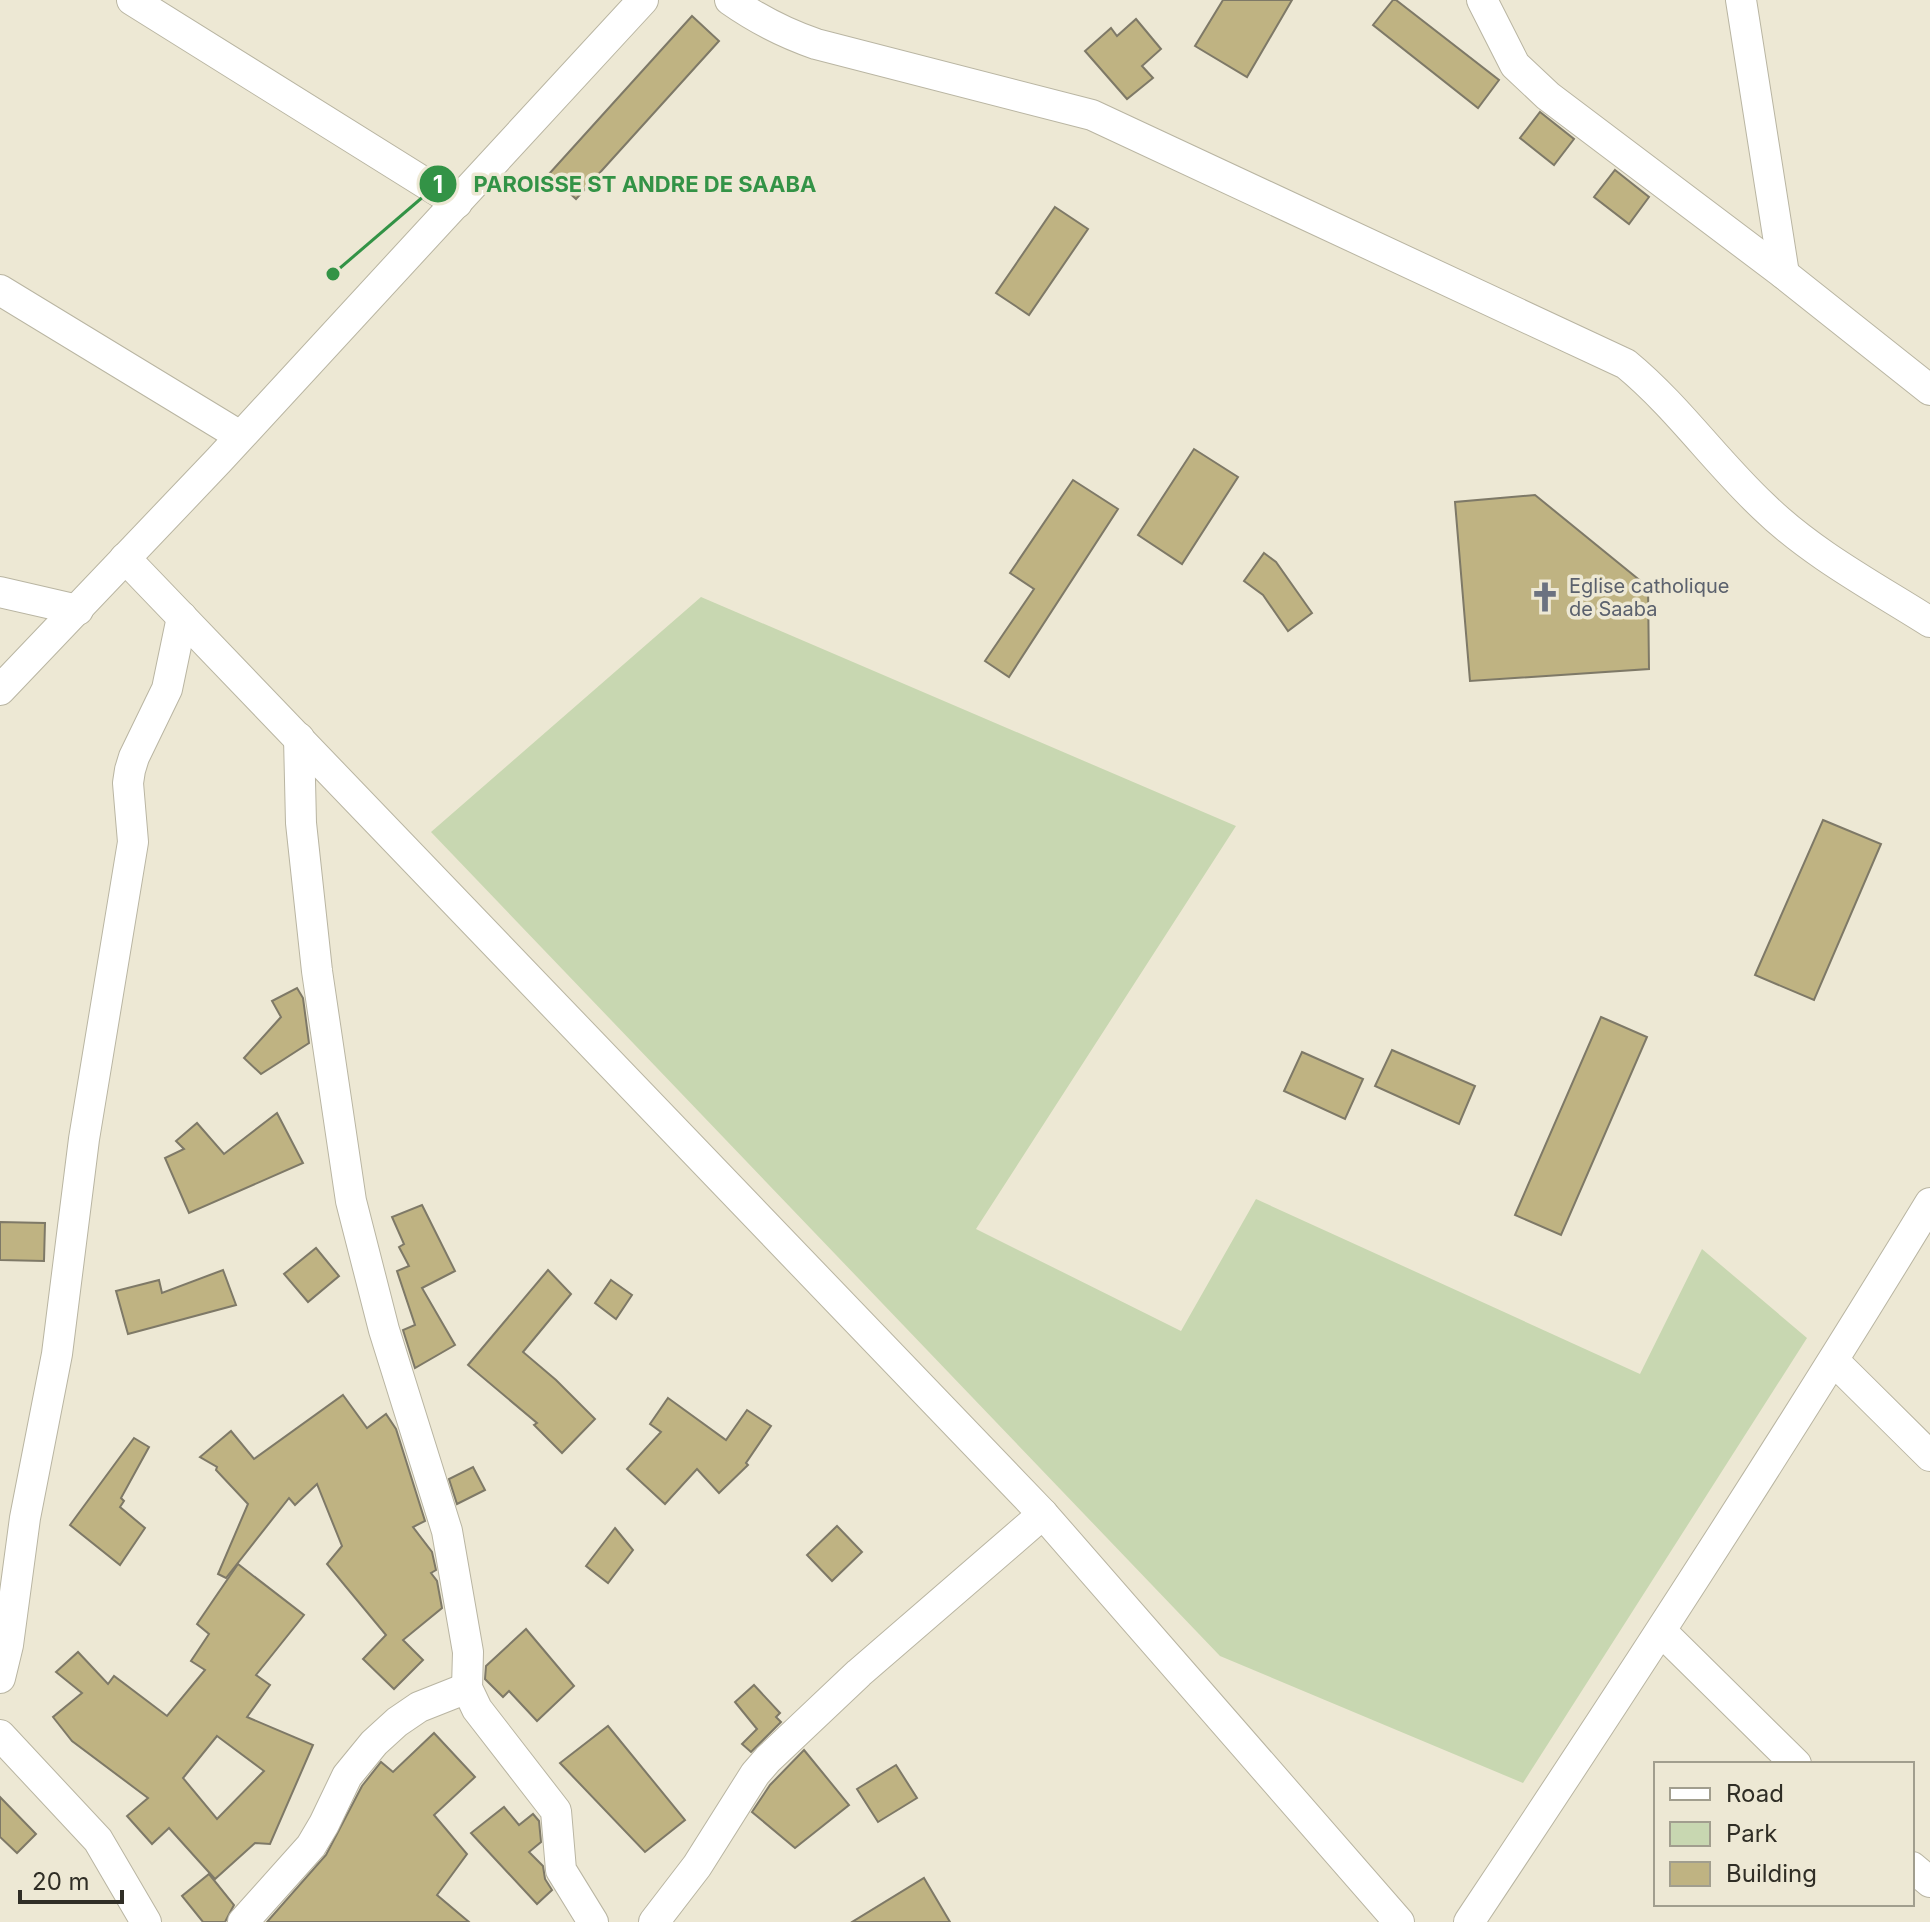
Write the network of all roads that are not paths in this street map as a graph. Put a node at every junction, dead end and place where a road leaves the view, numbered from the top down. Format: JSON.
{"nodes":[{"id":1,"x":132,"y":0,"type":"edge"},
{"id":2,"x":643,"y":0,"type":"edge"},
{"id":3,"x":730,"y":0,"type":"edge"},
{"id":4,"x":1482,"y":0,"type":"edge"},
{"id":5,"x":1741,"y":0,"type":"edge"},
{"id":6,"x":457,"y":203,"type":"junction"},
{"id":7,"x":1784,"y":274,"type":"junction"},
{"id":8,"x":0,"y":290,"type":"edge"},
{"id":9,"x":1930,"y":390,"type":"edge"},
{"id":10,"x":240,"y":436,"type":"junction"},
{"id":11,"x":125,"y":558,"type":"junction"},
{"id":12,"x":0,"y":592,"type":"edge"},
{"id":13,"x":78,"y":610,"type":"junction"},
{"id":14,"x":182,"y":617,"type":"junction"},
{"id":15,"x":1930,"y":622,"type":"edge"},
{"id":16,"x":0,"y":690,"type":"edge"},
{"id":17,"x":299,"y":738,"type":"junction"},
{"id":18,"x":1930,"y":1203,"type":"edge"},
{"id":19,"x":1834,"y":1361,"type":"junction"},
{"id":20,"x":1930,"y":1456,"type":"edge"},
{"id":21,"x":1043,"y":1514,"type":"junction"},
{"id":22,"x":1662,"y":1632,"type":"junction"},
{"id":23,"x":4,"y":1639,"type":"edge"},
{"id":24,"x":0,"y":1678,"type":"edge"},
{"id":25,"x":467,"y":1688,"type":"junction"},
{"id":26,"x":0,"y":1735,"type":"edge"},
{"id":27,"x":1794,"y":1762,"type":"edge"},
{"id":28,"x":1914,"y":1869,"type":"edge"},
{"id":29,"x":1930,"y":1882,"type":"edge"},
{"id":30,"x":146,"y":1922,"type":"edge"},
{"id":31,"x":243,"y":1922,"type":"edge"},
{"id":32,"x":593,"y":1922,"type":"edge"},
{"id":33,"x":654,"y":1922,"type":"edge"},
{"id":34,"x":1399,"y":1922,"type":"edge"},
{"id":35,"x":1469,"y":1922,"type":"edge"}],
"edges":[{"from":1,"to":6,"type":"street"},
{"from":2,"to":6,"type":"street"},
{"from":3,"to":15,"type":"street"},
{"from":4,"to":7,"type":"street"},
{"from":5,"to":7,"type":"street"},
{"from":6,"to":10,"type":"street"},
{"from":7,"to":9,"type":"street"},
{"from":8,"to":10,"type":"street"},
{"from":10,"to":11,"type":"street"},
{"from":11,"to":13,"type":"street"},
{"from":11,"to":14,"type":"street"},
{"from":12,"to":13,"type":"street"},
{"from":13,"to":16,"type":"street"},
{"from":14,"to":17,"type":"street"},
{"from":14,"to":23,"type":"street"},
{"from":17,"to":21,"type":"street"},
{"from":17,"to":25,"type":"street"},
{"from":18,"to":19,"type":"street"},
{"from":19,"to":20,"type":"street"},
{"from":19,"to":22,"type":"street"},
{"from":21,"to":33,"type":"street"},
{"from":21,"to":34,"type":"street"},
{"from":22,"to":27,"type":"street"},
{"from":22,"to":35,"type":"street"},
{"from":23,"to":24,"type":"street"},
{"from":25,"to":31,"type":"street"},
{"from":25,"to":32,"type":"street"},
{"from":26,"to":30,"type":"street"},
{"from":28,"to":29,"type":"street"}]}
